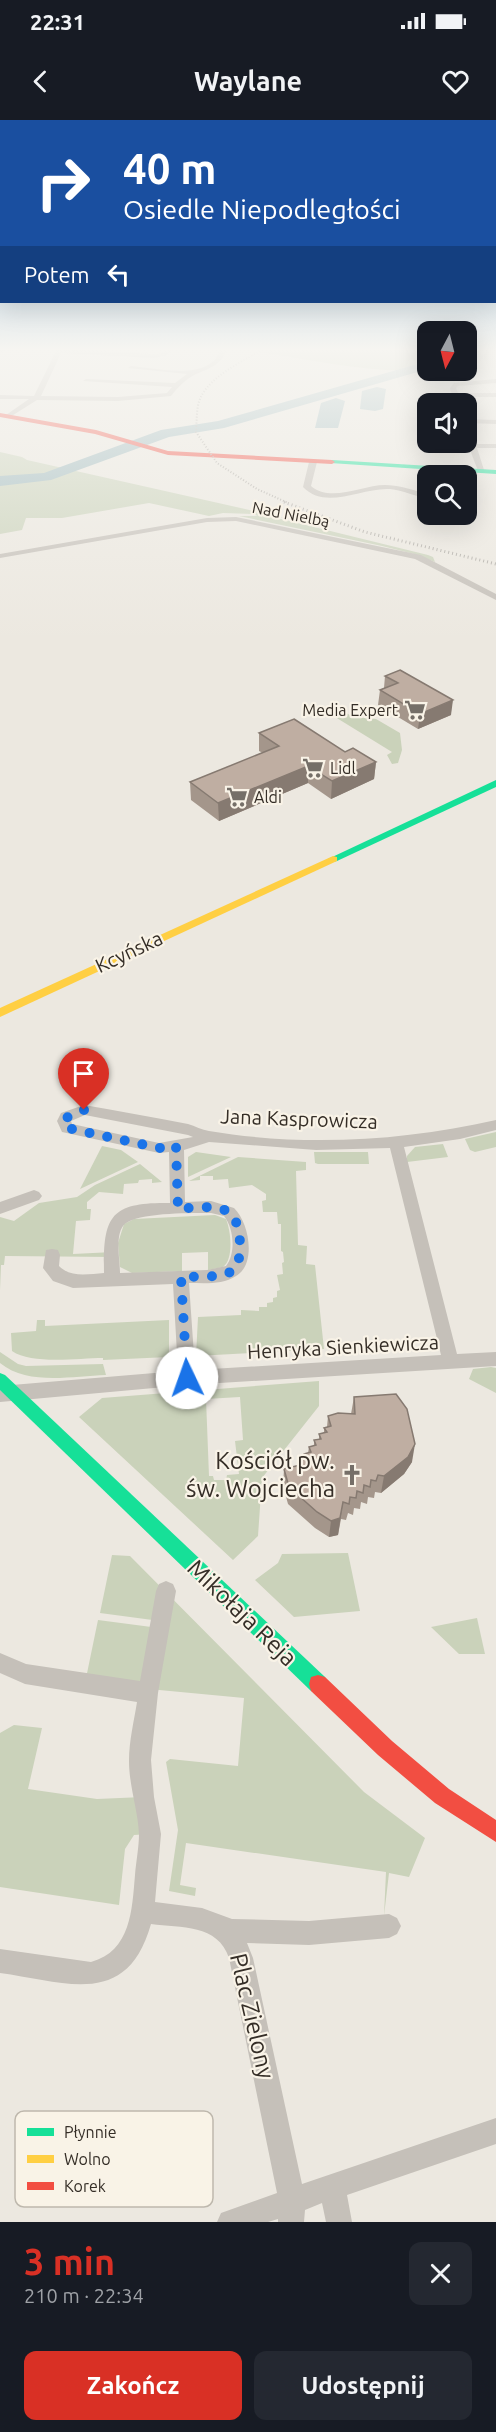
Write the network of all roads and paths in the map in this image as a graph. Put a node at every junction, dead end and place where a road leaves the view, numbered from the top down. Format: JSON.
{"nodes":[{"id":1,"x":138,"y":445,"type":"edge"},
{"id":2,"x":477,"y":446,"type":"edge"},
{"id":3,"x":496,"y":446,"type":"edge"},
{"id":4,"x":476,"y":453,"type":"edge"},
{"id":5,"x":313,"y":462,"type":"junction"},
{"id":6,"x":387,"y":466,"type":"junction"},
{"id":7,"x":477,"y":471,"type":"edge"},
{"id":8,"x":482,"y":471,"type":"junction"},
{"id":9,"x":496,"y":472,"type":"edge"},
{"id":10,"x":417,"y":473,"type":"edge"},
{"id":11,"x":387,"y":486,"type":"junction"},
{"id":12,"x":417,"y":494,"type":"edge"},
{"id":13,"x":0,"y":556,"type":"edge"},
{"id":14,"x":496,"y":597,"type":"edge"},
{"id":15,"x":496,"y":775,"type":"edge"},
{"id":16,"x":496,"y":783,"type":"edge"},
{"id":17,"x":259,"y":891,"type":"junction"},
{"id":18,"x":0,"y":1013,"type":"edge"},
{"id":19,"x":496,"y":1125,"type":"edge"},
{"id":20,"x":207,"y":1136,"type":"junction"},
{"id":21,"x":396,"y":1143,"type":"junction"},
{"id":22,"x":176,"y":1146,"type":"junction"},
{"id":23,"x":34,"y":1196,"type":"dead end"},
{"id":24,"x":0,"y":1208,"type":"edge"},
{"id":25,"x":178,"y":1209,"type":"junction"},
{"id":26,"x":52,"y":1255,"type":"dead end"},
{"id":27,"x":181,"y":1277,"type":"junction"},
{"id":28,"x":112,"y":1279,"type":"junction"},
{"id":29,"x":496,"y":1359,"type":"edge"},
{"id":30,"x":451,"y":1362,"type":"junction"},
{"id":31,"x":187,"y":1378,"type":"junction"},
{"id":32,"x":0,"y":1380,"type":"edge"},
{"id":33,"x":6,"y":1393,"type":"edge"},
{"id":34,"x":166,"y":1591,"type":"dead end"},
{"id":35,"x":0,"y":1663,"type":"edge"},
{"id":36,"x":148,"y":1693,"type":"junction"},
{"id":37,"x":496,"y":1832,"type":"edge"},
{"id":38,"x":144,"y":1912,"type":"junction"},
{"id":39,"x":389,"y":1926,"type":"dead end"},
{"id":40,"x":228,"y":1931,"type":"junction"},
{"id":41,"x":0,"y":1961,"type":"edge"},
{"id":42,"x":496,"y":2131,"type":"edge"},
{"id":43,"x":332,"y":2186,"type":"junction"},
{"id":44,"x":291,"y":2211,"type":"edge"},
{"id":45,"x":230,"y":2222,"type":"edge"},
{"id":46,"x":339,"y":2222,"type":"edge"}],
"edges":[{"from":1,"to":5,"type":"street"},
{"from":2,"to":3,"type":"street"},
{"from":4,"to":8,"type":"street"},
{"from":5,"to":6,"type":"street"},
{"from":5,"to":11,"type":"street"},
{"from":6,"to":10,"type":"street"},
{"from":6,"to":11,"type":"street"},
{"from":7,"to":8,"type":"street"},
{"from":8,"to":9,"type":"street"},
{"from":11,"to":12,"type":"street"},
{"from":13,"to":14,"type":"street","name":"Nad Nielbą"},
{"from":15,"to":17,"type":"street","name":"Kcyńska"},
{"from":16,"to":17,"type":"street","name":"Kcyńska"},
{"from":17,"to":18,"type":"street","name":"Kcyńska"},
{"from":19,"to":21,"type":"street","name":"Jana Kasprowicza"},
{"from":20,"to":21,"type":"street","name":"Jana Kasprowicza"},
{"from":20,"to":22,"type":"street","name":"Jana Kasprowicza"},
{"from":20,"to":22,"type":"street","name":"Jana Kasprowicza"},
{"from":21,"to":30,"type":"street"},
{"from":22,"to":25,"type":"street"},
{"from":23,"to":24,"type":"street"},
{"from":25,"to":27,"type":"street"},
{"from":25,"to":28,"type":"street"},
{"from":26,"to":28,"type":"street"},
{"from":27,"to":28,"type":"street"},
{"from":27,"to":31,"type":"street"},
{"from":29,"to":30,"type":"street","name":"Henryka Sienkiewicza"},
{"from":30,"to":31,"type":"street","name":"Henryka Sienkiewicza"},
{"from":31,"to":33,"type":"street","name":"Henryka Sienkiewicza"},
{"from":32,"to":33,"type":"street","name":"Mikołaja Reja"},
{"from":33,"to":37,"type":"street","name":"Mikołaja Reja"},
{"from":34,"to":36,"type":"street"},
{"from":35,"to":36,"type":"street"},
{"from":36,"to":38,"type":"street"},
{"from":38,"to":40,"type":"street","name":"Plac Zielony"},
{"from":38,"to":41,"type":"street"},
{"from":39,"to":40,"type":"street"},
{"from":40,"to":44,"type":"street","name":"Plac Zielony"},
{"from":42,"to":43,"type":"street"},
{"from":43,"to":44,"type":"street"},
{"from":43,"to":46,"type":"street"},
{"from":44,"to":45,"type":"street"}]}
